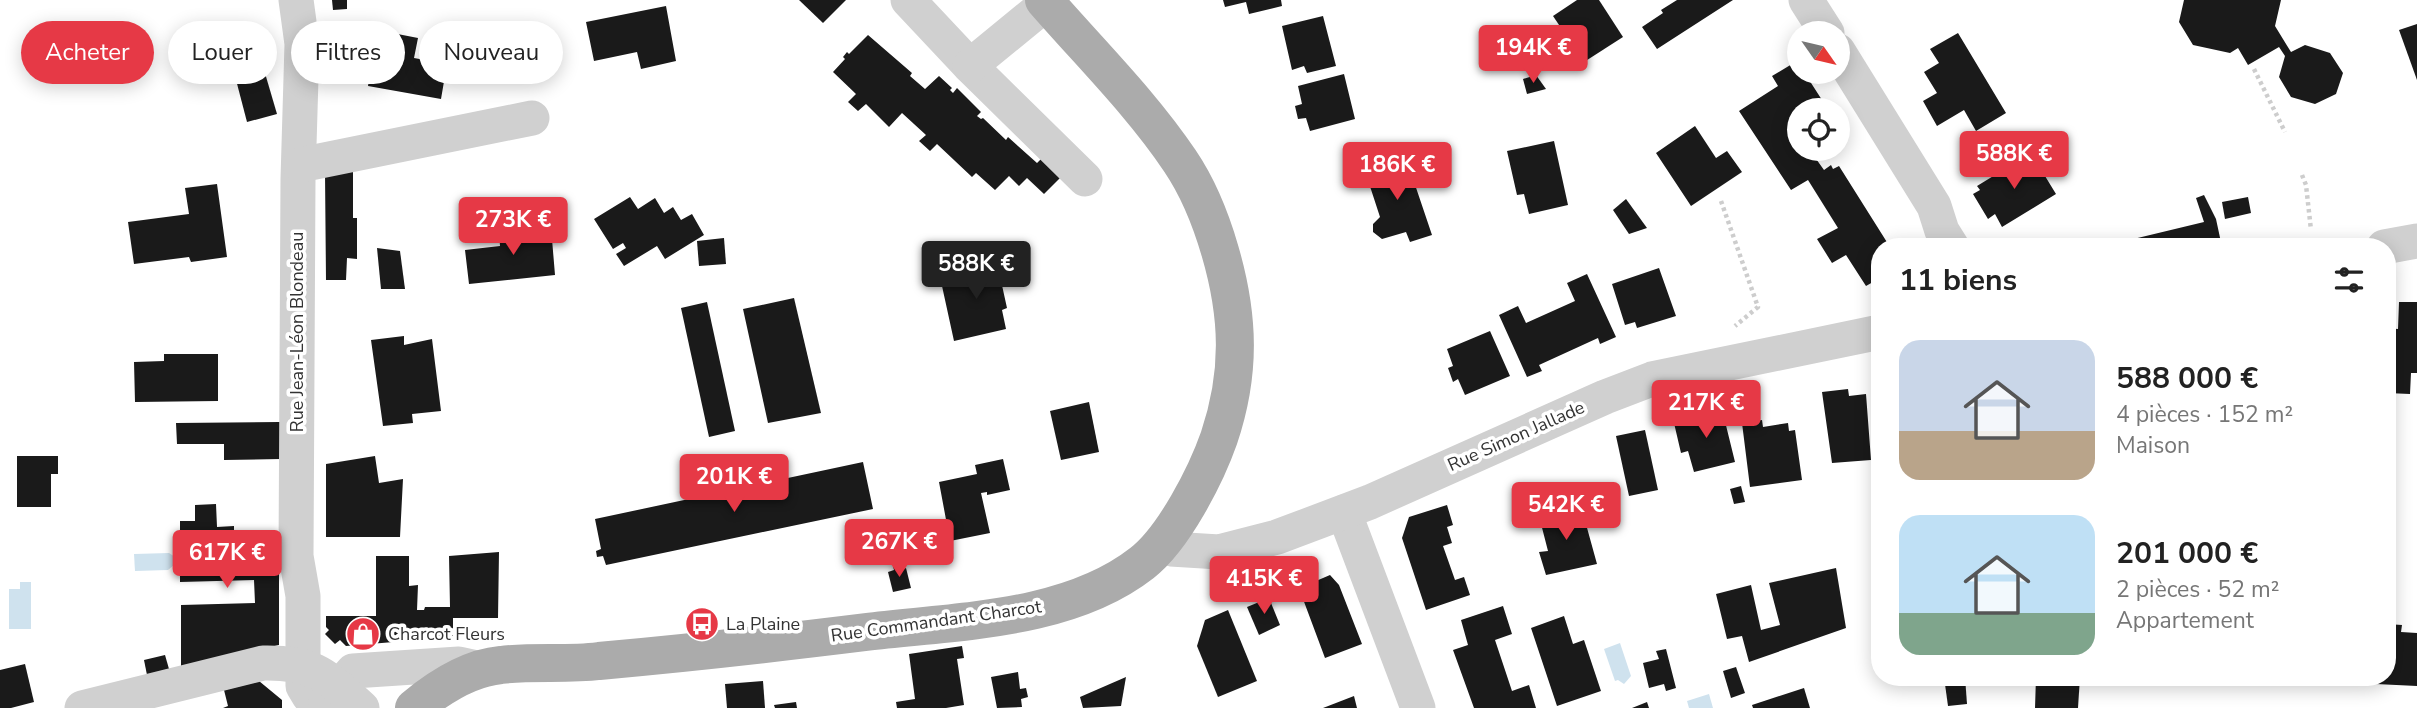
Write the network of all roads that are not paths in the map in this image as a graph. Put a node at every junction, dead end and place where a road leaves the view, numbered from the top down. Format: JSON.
{"nodes":[{"id":1,"x":296,"y":0,"type":"edge"},
{"id":2,"x":908,"y":0,"type":"edge"},
{"id":3,"x":1806,"y":0,"type":"edge"},
{"id":4,"x":1045,"y":2,"type":"edge"},
{"id":5,"x":1819,"y":21,"type":"edge"},
{"id":6,"x":970,"y":66,"type":"junction"},
{"id":7,"x":1850,"y":70,"type":"edge"},
{"id":8,"x":532,"y":118,"type":"dead end"},
{"id":9,"x":300,"y":165,"type":"junction"},
{"id":10,"x":1085,"y":179,"type":"dead end"},
{"id":11,"x":1946,"y":238,"type":"edge"},
{"id":12,"x":2417,"y":241,"type":"edge"},
{"id":13,"x":2396,"y":245,"type":"edge"},
{"id":14,"x":1871,"y":334,"type":"edge"},
{"id":15,"x":1343,"y":512,"type":"junction"},
{"id":16,"x":1162,"y":542,"type":"junction"},
{"id":17,"x":576,"y":664,"type":"junction"},
{"id":18,"x":302,"y":665,"type":"junction"},
{"id":19,"x":482,"y":669,"type":"junction"},
{"id":20,"x":333,"y":704,"type":"edge"},
{"id":21,"x":82,"y":708,"type":"edge"},
{"id":22,"x":414,"y":708,"type":"edge"},
{"id":23,"x":455,"y":708,"type":"edge"},
{"id":24,"x":1418,"y":708,"type":"edge"}],
"edges":[{"from":1,"to":9,"type":"street","name":"Rue Jean-Léon Blondeau"},
{"from":2,"to":6,"type":"street"},
{"from":3,"to":5,"type":"street"},
{"from":4,"to":6,"type":"street"},
{"from":4,"to":16,"type":"main road","name":"Rue Commandant Charcot"},
{"from":6,"to":10,"type":"street"},
{"from":7,"to":11,"type":"street"},
{"from":8,"to":9,"type":"street"},
{"from":9,"to":18,"type":"street","name":"Rue Jean-Léon Blondeau"},
{"from":12,"to":13,"type":"street"},
{"from":14,"to":15,"type":"street","name":"Rue Simon Jallade"},
{"from":15,"to":16,"type":"street","name":"Rue Simon Jallade"},
{"from":15,"to":24,"type":"street"},
{"from":16,"to":17,"type":"main road","name":"Rue Commandant Charcot"},
{"from":17,"to":19,"type":"main road","name":"Rue Commandant Charcot"},
{"from":17,"to":23,"type":"main road","name":"Rue Commandant Charcot"},
{"from":18,"to":20,"type":"street"},
{"from":18,"to":21,"type":"street"},
{"from":19,"to":20,"type":"street","name":"Rue Commandant Charcot"},
{"from":19,"to":22,"type":"main road","name":"Rue Commandant Charcot"}]}
